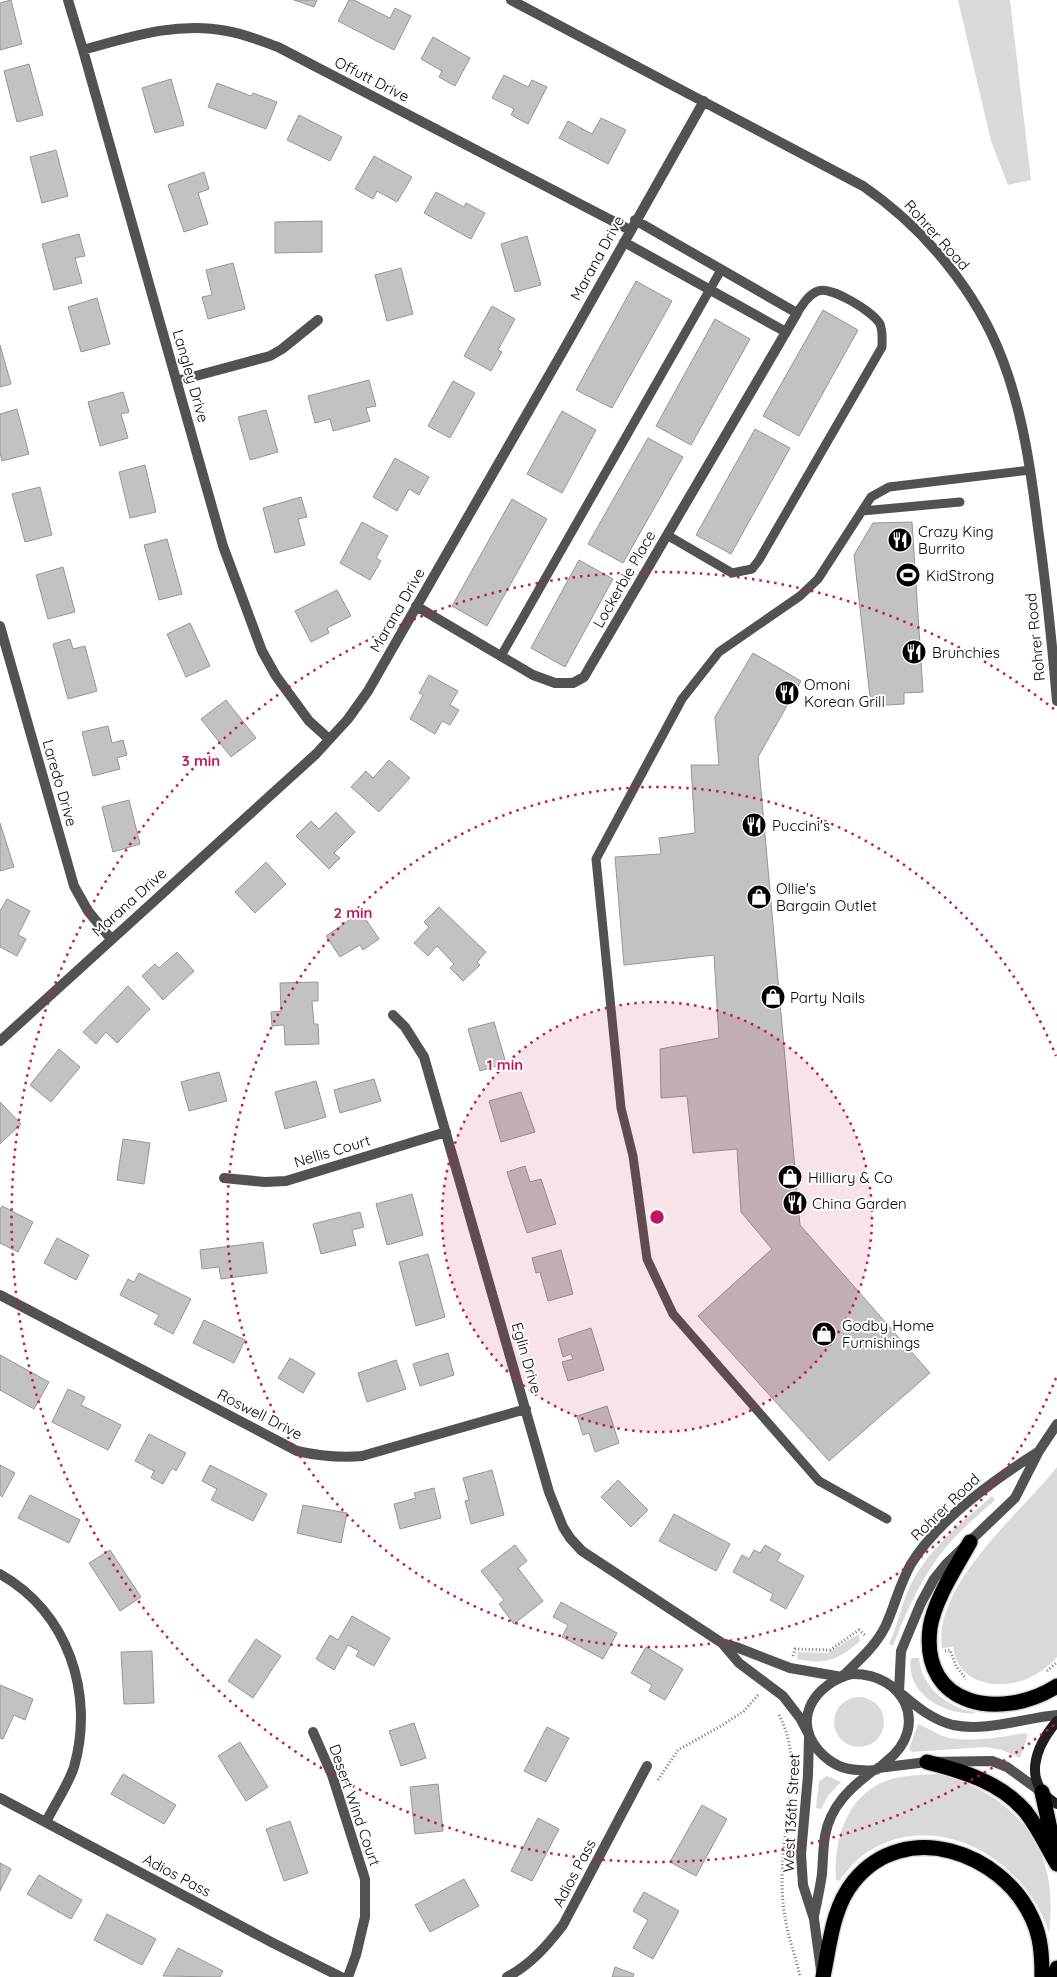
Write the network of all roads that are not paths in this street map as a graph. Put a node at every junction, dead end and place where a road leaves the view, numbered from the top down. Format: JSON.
{"nodes":[{"id":1,"x":68,"y":0,"type":"edge"},
{"id":2,"x":515,"y":1,"type":"edge"},
{"id":3,"x":83,"y":50,"type":"junction"},
{"id":4,"x":704,"y":101,"type":"junction"},
{"id":5,"x":635,"y":220,"type":"junction"},
{"id":6,"x":630,"y":230,"type":"junction"},
{"id":7,"x":624,"y":242,"type":"junction"},
{"id":8,"x":721,"y":270,"type":"junction"},
{"id":9,"x":710,"y":290,"type":"junction"},
{"id":10,"x":797,"y":313,"type":"junction"},
{"id":11,"x":318,"y":320,"type":"dead end"},
{"id":12,"x":786,"y":332,"type":"junction"},
{"id":13,"x":177,"y":381,"type":"junction"},
{"id":14,"x":1030,"y":470,"type":"junction"},
{"id":15,"x":960,"y":502,"type":"dead end"},
{"id":16,"x":862,"y":511,"type":"junction"},
{"id":17,"x":667,"y":535,"type":"junction"},
{"id":18,"x":416,"y":606,"type":"junction"},
{"id":19,"x":0,"y":626,"type":"edge"},
{"id":20,"x":501,"y":656,"type":"junction"},
{"id":21,"x":1057,"y":701,"type":"edge"},
{"id":22,"x":329,"y":739,"type":"junction"},
{"id":23,"x":111,"y":939,"type":"junction"},
{"id":24,"x":393,"y":1015,"type":"dead end"},
{"id":25,"x":0,"y":1041,"type":"edge"},
{"id":26,"x":446,"y":1132,"type":"junction"},
{"id":27,"x":224,"y":1178,"type":"dead end"},
{"id":28,"x":0,"y":1296,"type":"edge"},
{"id":29,"x":526,"y":1409,"type":"junction"},
{"id":30,"x":1057,"y":1424,"type":"edge"},
{"id":31,"x":1039,"y":1451,"type":"junction"},
{"id":32,"x":887,"y":1519,"type":"dead end"},
{"id":33,"x":970,"y":1542,"type":"junction"},
{"id":34,"x":0,"y":1574,"type":"edge"},
{"id":35,"x":722,"y":1644,"type":"junction"},
{"id":36,"x":842,"y":1676,"type":"junction"},
{"id":37,"x":1057,"y":1686,"type":"edge"},
{"id":38,"x":899,"y":1692,"type":"junction"},
{"id":39,"x":1057,"y":1714,"type":"edge"},
{"id":40,"x":1057,"y":1721,"type":"edge"},
{"id":41,"x":312,"y":1732,"type":"dead end"},
{"id":42,"x":809,"y":1735,"type":"junction"},
{"id":43,"x":927,"y":1762,"type":"junction"},
{"id":44,"x":647,"y":1766,"type":"dead end"},
{"id":45,"x":876,"y":1769,"type":"junction"},
{"id":46,"x":1041,"y":1792,"type":"junction"},
{"id":47,"x":0,"y":1798,"type":"edge"},
{"id":48,"x":1057,"y":1804,"type":"edge"},
{"id":49,"x":46,"y":1822,"type":"junction"},
{"id":50,"x":1057,"y":1863,"type":"edge"},
{"id":51,"x":814,"y":1919,"type":"junction"},
{"id":52,"x":1057,"y":1968,"type":"edge"},
{"id":53,"x":341,"y":1977,"type":"edge"},
{"id":54,"x":348,"y":1977,"type":"edge"},
{"id":55,"x":507,"y":1977,"type":"edge"},
{"id":56,"x":822,"y":1977,"type":"edge"},
{"id":57,"x":1042,"y":1977,"type":"edge"},
{"id":58,"x":1056,"y":1977,"type":"edge"}],
"edges":[{"from":1,"to":3,"type":"street","name":"Langley Drive"},
{"from":2,"to":4,"type":"street","name":"Rohrer Road"},
{"from":3,"to":6,"type":"street","name":"Offutt Drive"},
{"from":3,"to":13,"type":"street","name":"Langley Drive"},
{"from":4,"to":5,"type":"street","name":"Marana Drive"},
{"from":4,"to":14,"type":"street","name":"Rohrer Road"},
{"from":5,"to":6,"type":"street","name":"Marana Drive"},
{"from":5,"to":8,"type":"street"},
{"from":6,"to":7,"type":"street","name":"Marana Drive"},
{"from":7,"to":9,"type":"street"},
{"from":7,"to":18,"type":"street","name":"Marana Drive"},
{"from":8,"to":9,"type":"lane"},
{"from":8,"to":10,"type":"street"},
{"from":9,"to":12,"type":"street"},
{"from":9,"to":20,"type":"lane"},
{"from":10,"to":12,"type":"street","name":"Lockerbie Place"},
{"from":10,"to":17,"type":"lane"},
{"from":11,"to":13,"type":"street"},
{"from":12,"to":17,"type":"street","name":"Lockerbie Place"},
{"from":13,"to":22,"type":"street","name":"Langley Drive"},
{"from":14,"to":16,"type":"lane"},
{"from":14,"to":21,"type":"street","name":"Rohrer Road"},
{"from":15,"to":16,"type":"lane"},
{"from":16,"to":32,"type":"lane"},
{"from":17,"to":20,"type":"street","name":"Lockerbie Place"},
{"from":18,"to":20,"type":"street","name":"Lockerbie Place"},
{"from":18,"to":22,"type":"street","name":"Marana Drive"},
{"from":19,"to":23,"type":"street","name":"Laredo Drive"},
{"from":22,"to":23,"type":"street","name":"Marana Drive"},
{"from":23,"to":25,"type":"street","name":"Marana Drive"},
{"from":24,"to":26,"type":"street","name":"Eglin Drive"},
{"from":26,"to":27,"type":"street","name":"Nellis Court"},
{"from":26,"to":29,"type":"street","name":"Eglin Drive"},
{"from":28,"to":29,"type":"street","name":"Roswell Drive"},
{"from":29,"to":35,"type":"street","name":"Eglin Drive"},
{"from":30,"to":31,"type":"street","name":"Rohrer Road"},
{"from":31,"to":33,"type":"street","name":"Rohrer Road"},
{"from":31,"to":36,"type":"street","name":"Rohrer Road"},
{"from":33,"to":37,"type":"highway"},
{"from":33,"to":38,"type":"street","name":"Rohrer Road"},
{"from":34,"to":49,"type":"street"},
{"from":35,"to":36,"type":"street","name":"Eglin Drive"},
{"from":35,"to":42,"type":"street","name":"Eglin Drive"},
{"from":36,"to":38,"type":"street"},
{"from":36,"to":42,"type":"street"},
{"from":38,"to":39,"type":"street"},
{"from":38,"to":45,"type":"street"},
{"from":40,"to":46,"type":"main road"},
{"from":41,"to":54,"type":"street","name":"Desert Wind Court"},
{"from":42,"to":45,"type":"street"},
{"from":42,"to":51,"type":"street","name":"West 136th Street"},
{"from":43,"to":45,"type":"street"},
{"from":43,"to":46,"type":"street"},
{"from":43,"to":50,"type":"highway"},
{"from":44,"to":55,"type":"street","name":"Adios Pass"},
{"from":45,"to":51,"type":"street","name":"West 136th Street"},
{"from":46,"to":48,"type":"main road"},
{"from":46,"to":50,"type":"highway"},
{"from":47,"to":49,"type":"street","name":"Adios Pass"},
{"from":49,"to":53,"type":"street","name":"Adios Pass"},
{"from":51,"to":56,"type":"street","name":"West 136th Street"},
{"from":52,"to":58,"type":"highway"},
{"from":56,"to":57,"type":"highway"}]}
